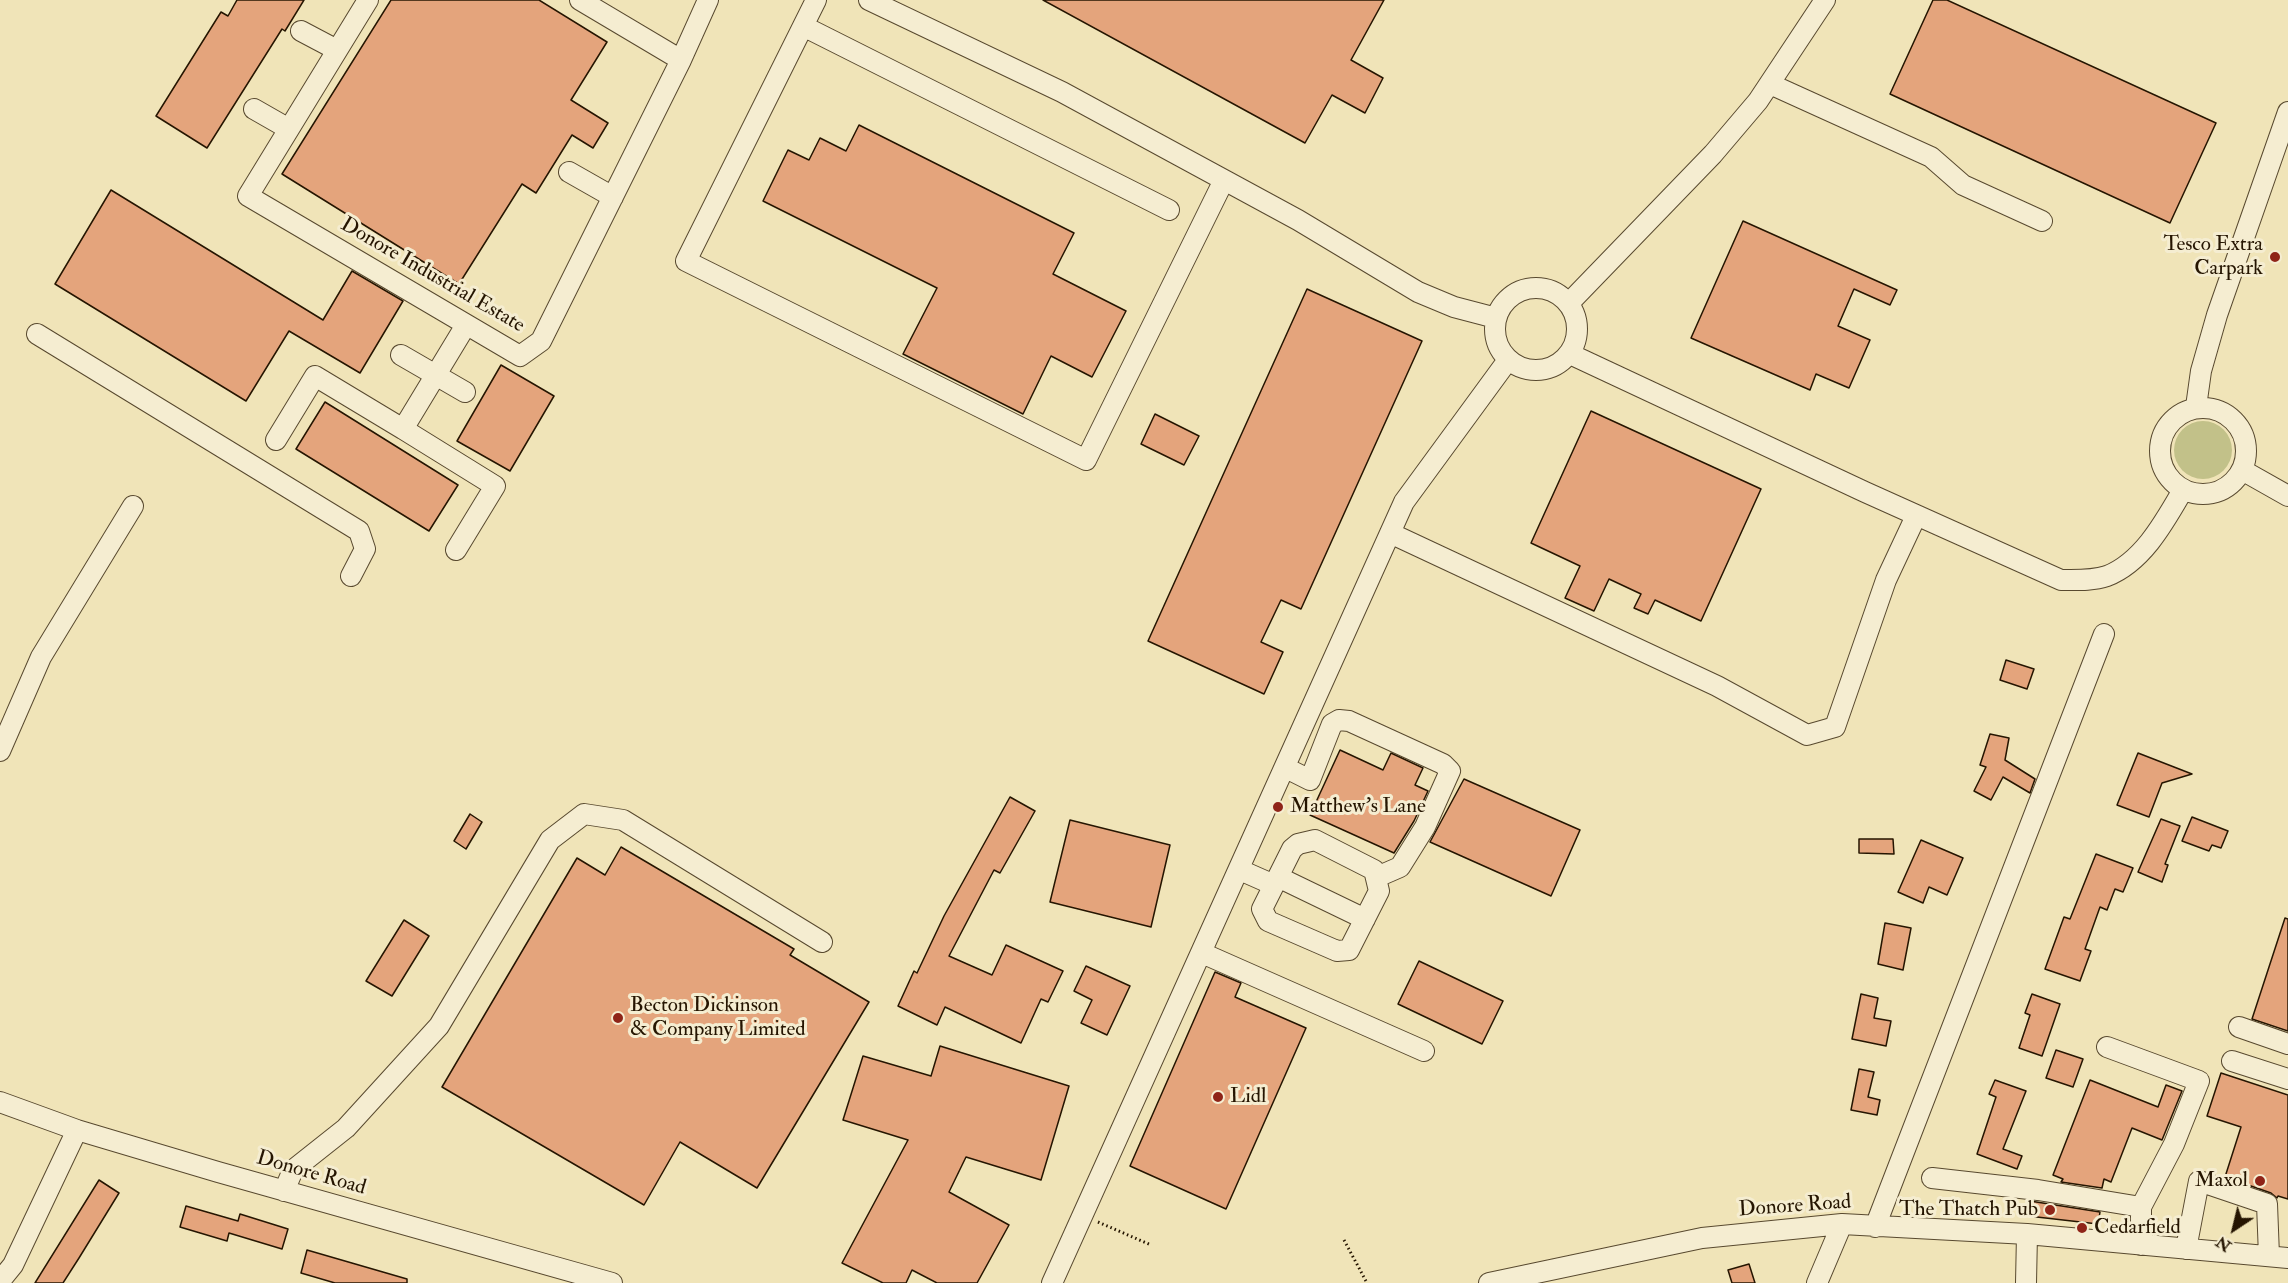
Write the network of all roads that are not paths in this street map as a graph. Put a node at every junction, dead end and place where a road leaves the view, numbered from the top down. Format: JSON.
{"nodes":[{"id":1,"x":368,"y":0,"type":"edge"},
{"id":2,"x":580,"y":0,"type":"edge"},
{"id":3,"x":708,"y":0,"type":"edge"},
{"id":4,"x":816,"y":0,"type":"edge"},
{"id":5,"x":869,"y":0,"type":"edge"},
{"id":6,"x":1825,"y":0,"type":"edge"},
{"id":7,"x":803,"y":26,"type":"junction"},
{"id":8,"x":301,"y":31,"type":"dead end"},
{"id":9,"x":337,"y":50,"type":"junction"},
{"id":10,"x":681,"y":60,"type":"junction"},
{"id":11,"x":1770,"y":84,"type":"junction"},
{"id":12,"x":254,"y":109,"type":"dead end"},
{"id":13,"x":2288,"y":112,"type":"edge"},
{"id":14,"x":289,"y":129,"type":"junction"},
{"id":15,"x":569,"y":172,"type":"dead end"},
{"id":16,"x":1224,"y":180,"type":"junction"},
{"id":17,"x":613,"y":197,"type":"junction"},
{"id":18,"x":1169,"y":210,"type":"dead end"},
{"id":19,"x":2042,"y":221,"type":"dead end"},
{"id":20,"x":1569,"y":303,"type":"junction"},
{"id":21,"x":1496,"y":318,"type":"junction"},
{"id":22,"x":466,"y":325,"type":"junction"},
{"id":23,"x":37,"y":334,"type":"dead end"},
{"id":24,"x":1570,"y":354,"type":"junction"},
{"id":25,"x":401,"y":355,"type":"dead end"},
{"id":26,"x":1508,"y":360,"type":"junction"},
{"id":27,"x":435,"y":375,"type":"junction"},
{"id":28,"x":465,"y":392,"type":"dead end"},
{"id":29,"x":2196,"y":407,"type":"junction"},
{"id":30,"x":403,"y":429,"type":"junction"},
{"id":31,"x":276,"y":440,"type":"dead end"},
{"id":32,"x":2242,"y":470,"type":"junction"},
{"id":33,"x":2183,"y":490,"type":"junction"},
{"id":34,"x":2288,"y":496,"type":"edge"},
{"id":35,"x":133,"y":506,"type":"dead end"},
{"id":36,"x":1917,"y":516,"type":"junction"},
{"id":37,"x":1390,"y":533,"type":"junction"},
{"id":38,"x":456,"y":550,"type":"dead end"},
{"id":39,"x":351,"y":576,"type":"dead end"},
{"id":40,"x":2104,"y":634,"type":"dead end"},
{"id":41,"x":6,"y":715,"type":"edge"},
{"id":42,"x":0,"y":752,"type":"edge"},
{"id":43,"x":1286,"y":768,"type":"junction"},
{"id":44,"x":1240,"y":870,"type":"junction"},
{"id":45,"x":1377,"y":877,"type":"junction"},
{"id":46,"x":1276,"y":881,"type":"junction"},
{"id":47,"x":1365,"y":919,"type":"junction"},
{"id":48,"x":822,"y":942,"type":"dead end"},
{"id":49,"x":1202,"y":952,"type":"junction"},
{"id":50,"x":2239,"y":1027,"type":"dead end"},
{"id":51,"x":2288,"y":1044,"type":"edge"},
{"id":52,"x":2107,"y":1047,"type":"dead end"},
{"id":53,"x":1424,"y":1051,"type":"dead end"},
{"id":54,"x":2232,"y":1061,"type":"dead end"},
{"id":55,"x":2288,"y":1079,"type":"edge"},
{"id":56,"x":0,"y":1102,"type":"edge"},
{"id":57,"x":77,"y":1130,"type":"junction"},
{"id":58,"x":1932,"y":1178,"type":"dead end"},
{"id":59,"x":284,"y":1191,"type":"junction"},
{"id":60,"x":2141,"y":1207,"type":"junction"},
{"id":61,"x":1842,"y":1224,"type":"junction"},
{"id":62,"x":1875,"y":1227,"type":"junction"},
{"id":63,"x":2027,"y":1234,"type":"junction"},
{"id":64,"x":2141,"y":1245,"type":"junction"},
{"id":65,"x":2186,"y":1249,"type":"junction"},
{"id":66,"x":2278,"y":1257,"type":"edge"},
{"id":67,"x":0,"y":1281,"type":"edge"},
{"id":68,"x":612,"y":1283,"type":"edge"},
{"id":69,"x":1052,"y":1283,"type":"edge"},
{"id":70,"x":1489,"y":1283,"type":"edge"},
{"id":71,"x":1817,"y":1283,"type":"edge"},
{"id":72,"x":2026,"y":1283,"type":"edge"}],
"edges":[{"from":1,"to":9,"type":"street","name":"Donore Industrial Estate"},
{"from":2,"to":10,"type":"street"},
{"from":3,"to":10,"type":"street","name":"Donore Industrial Estate"},
{"from":4,"to":7,"type":"street"},
{"from":5,"to":16,"type":"street"},
{"from":6,"to":11,"type":"street"},
{"from":7,"to":16,"type":"street"},
{"from":7,"to":18,"type":"street"},
{"from":8,"to":9,"type":"street"},
{"from":9,"to":14,"type":"street","name":"Donore Industrial Estate"},
{"from":10,"to":17,"type":"street","name":"Donore Industrial Estate"},
{"from":11,"to":19,"type":"street"},
{"from":11,"to":20,"type":"street"},
{"from":12,"to":14,"type":"street"},
{"from":13,"to":29,"type":"street"},
{"from":14,"to":22,"type":"street","name":"Donore Industrial Estate"},
{"from":15,"to":17,"type":"street"},
{"from":16,"to":21,"type":"street"},
{"from":17,"to":22,"type":"street","name":"Donore Industrial Estate"},
{"from":20,"to":21,"type":"street"},
{"from":20,"to":24,"type":"street"},
{"from":21,"to":26,"type":"street"},
{"from":22,"to":27,"type":"street"},
{"from":23,"to":39,"type":"street"},
{"from":24,"to":26,"type":"street"},
{"from":24,"to":36,"type":"street"},
{"from":25,"to":27,"type":"street"},
{"from":26,"to":37,"type":"street"},
{"from":27,"to":28,"type":"street"},
{"from":27,"to":30,"type":"street"},
{"from":29,"to":32,"type":"street"},
{"from":29,"to":33,"type":"street"},
{"from":30,"to":31,"type":"street"},
{"from":30,"to":38,"type":"street"},
{"from":32,"to":33,"type":"street"},
{"from":32,"to":34,"type":"street"},
{"from":33,"to":36,"type":"street"},
{"from":35,"to":41,"type":"street"},
{"from":36,"to":37,"type":"street"},
{"from":37,"to":43,"type":"street"},
{"from":40,"to":62,"type":"street"},
{"from":41,"to":42,"type":"street"},
{"from":43,"to":44,"type":"street"},
{"from":43,"to":45,"type":"street"},
{"from":44,"to":46,"type":"street"},
{"from":44,"to":49,"type":"street"},
{"from":45,"to":46,"type":"street"},
{"from":45,"to":47,"type":"street"},
{"from":46,"to":47,"type":"street"},
{"from":46,"to":47,"type":"street"},
{"from":48,"to":59,"type":"street"},
{"from":49,"to":53,"type":"street"},
{"from":49,"to":69,"type":"street"},
{"from":50,"to":51,"type":"street"},
{"from":52,"to":60,"type":"street"},
{"from":54,"to":55,"type":"street"},
{"from":56,"to":57,"type":"street","name":"Donore Road"},
{"from":57,"to":59,"type":"street","name":"Donore Road"},
{"from":57,"to":67,"type":"street"},
{"from":58,"to":60,"type":"street"},
{"from":59,"to":68,"type":"street","name":"Donore Road"},
{"from":60,"to":64,"type":"street"},
{"from":61,"to":62,"type":"street","name":"Donore Road"},
{"from":61,"to":70,"type":"street","name":"Donore Road"},
{"from":61,"to":71,"type":"street"},
{"from":62,"to":63,"type":"street","name":"Donore Road"},
{"from":63,"to":64,"type":"street","name":"Donore Road"},
{"from":63,"to":72,"type":"street"},
{"from":64,"to":65,"type":"street","name":"Donore Road"},
{"from":65,"to":66,"type":"street","name":"Donore Road"},
{"from":65,"to":66,"type":"street"}]}
